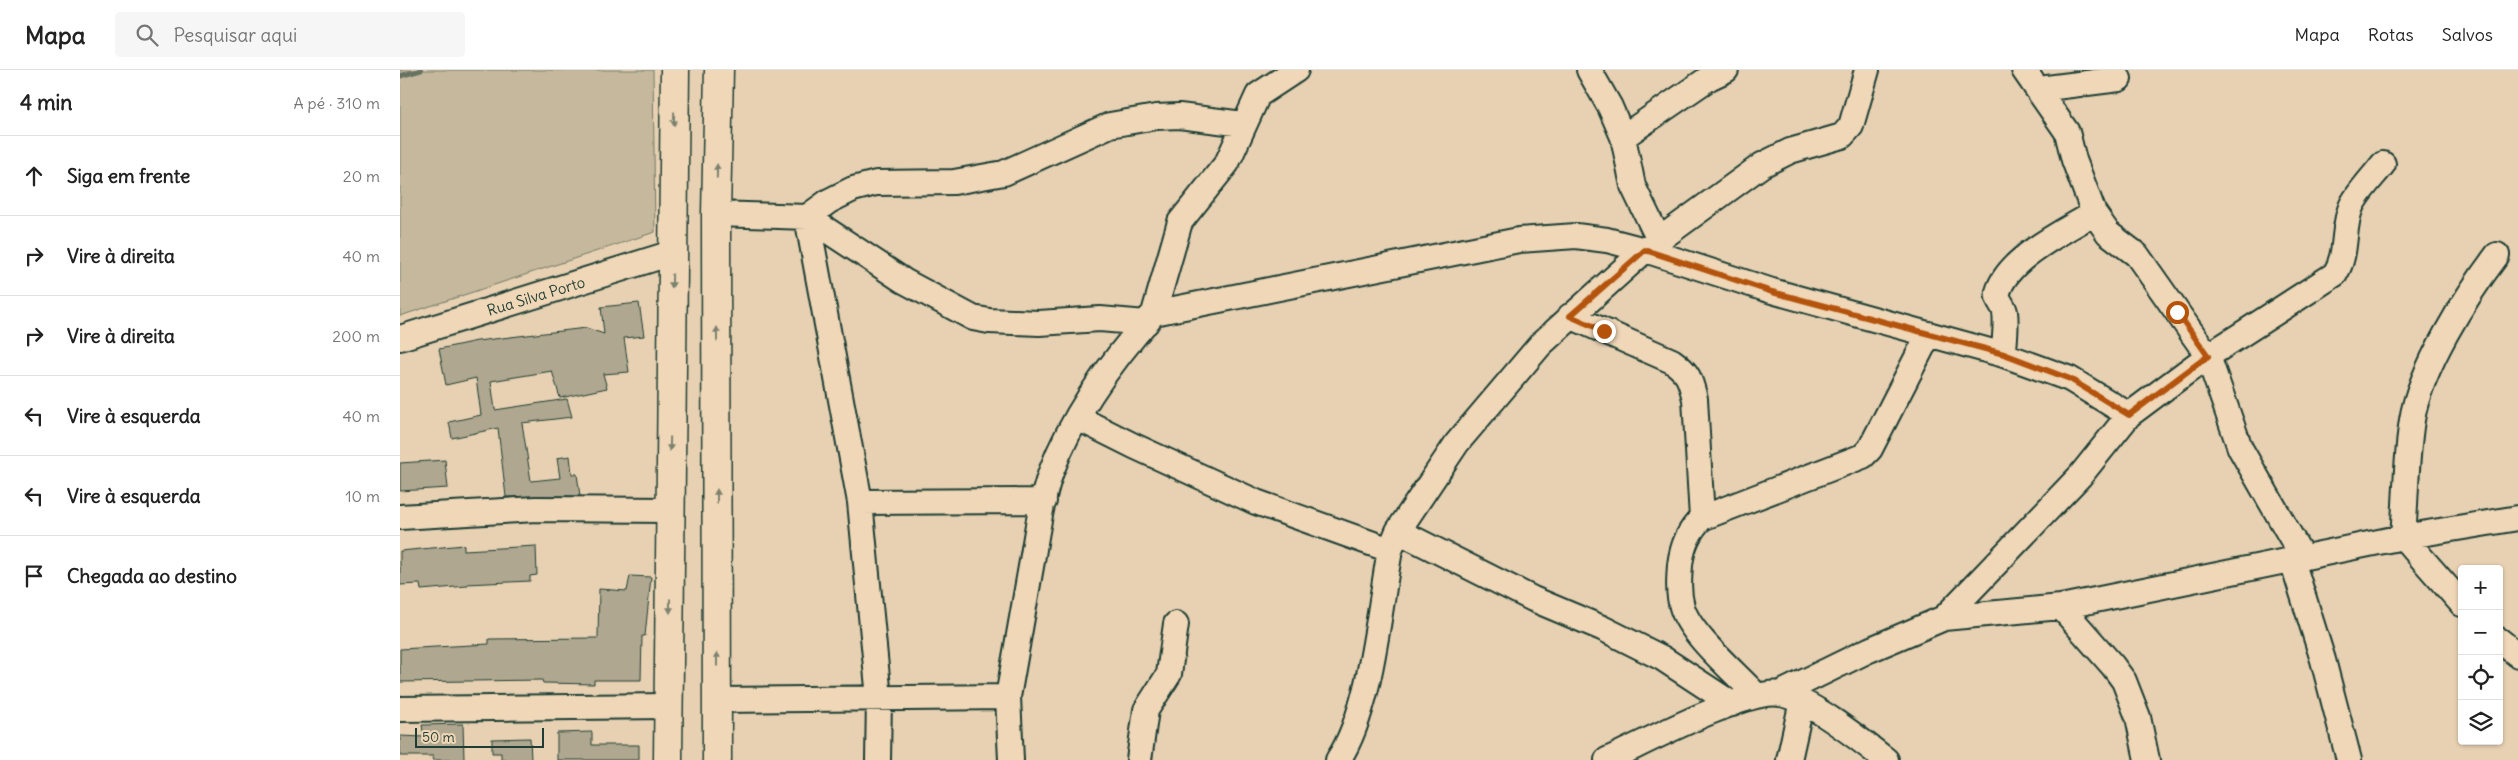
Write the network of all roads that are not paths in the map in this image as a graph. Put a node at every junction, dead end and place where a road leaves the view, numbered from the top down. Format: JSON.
{"nodes":[{"id":1,"x":674,"y":70,"type":"edge"},
{"id":2,"x":719,"y":70,"type":"edge"},
{"id":3,"x":1296,"y":70,"type":"edge"},
{"id":4,"x":1588,"y":70,"type":"edge"},
{"id":5,"x":1726,"y":70,"type":"edge"},
{"id":6,"x":1867,"y":70,"type":"edge"},
{"id":7,"x":2024,"y":70,"type":"edge"},
{"id":8,"x":2119,"y":79,"type":"dead end"},
{"id":9,"x":2039,"y":89,"type":"junction"},
{"id":10,"x":1243,"y":124,"type":"junction"},
{"id":11,"x":1622,"y":137,"type":"junction"},
{"id":12,"x":2383,"y":164,"type":"dead end"},
{"id":13,"x":2094,"y":213,"type":"junction"},
{"id":14,"x":716,"y":214,"type":"junction"},
{"id":15,"x":807,"y":217,"type":"junction"},
{"id":16,"x":1652,"y":245,"type":"junction"},
{"id":17,"x":672,"y":253,"type":"junction"},
{"id":18,"x":2497,"y":255,"type":"dead end"},
{"id":19,"x":1570,"y":316,"type":"junction"},
{"id":20,"x":1150,"y":318,"type":"junction"},
{"id":21,"x":1929,"y":334,"type":"junction"},
{"id":22,"x":400,"y":338,"type":"edge"},
{"id":23,"x":2004,"y":354,"type":"junction"},
{"id":24,"x":2208,"y":356,"type":"junction"},
{"id":25,"x":2129,"y":415,"type":"junction"},
{"id":26,"x":1078,"y":418,"type":"junction"},
{"id":27,"x":1044,"y":501,"type":"junction"},
{"id":28,"x":860,"y":502,"type":"junction"},
{"id":29,"x":670,"y":510,"type":"junction"},
{"id":30,"x":400,"y":517,"type":"edge"},
{"id":31,"x":1702,"y":518,"type":"junction"},
{"id":32,"x":2518,"y":518,"type":"edge"},
{"id":33,"x":2403,"y":538,"type":"junction"},
{"id":34,"x":1394,"y":541,"type":"junction"},
{"id":35,"x":2298,"y":559,"type":"junction"},
{"id":36,"x":2458,"y":600,"type":"edge"},
{"id":37,"x":2061,"y":607,"type":"junction"},
{"id":38,"x":1944,"y":618,"type":"junction"},
{"id":39,"x":1176,"y":624,"type":"dead end"},
{"id":40,"x":2503,"y":643,"type":"edge"},
{"id":41,"x":2518,"y":655,"type":"edge"},
{"id":42,"x":1779,"y":694,"type":"junction"},
{"id":43,"x":1756,"y":695,"type":"junction"},
{"id":44,"x":1008,"y":697,"type":"junction"},
{"id":45,"x":879,"y":698,"type":"junction"},
{"id":46,"x":718,"y":700,"type":"junction"},
{"id":47,"x":1802,"y":701,"type":"junction"},
{"id":48,"x":1732,"y":704,"type":"junction"},
{"id":49,"x":670,"y":706,"type":"junction"},
{"id":50,"x":400,"y":709,"type":"edge"},
{"id":51,"x":668,"y":760,"type":"edge"},
{"id":52,"x":717,"y":760,"type":"edge"},
{"id":53,"x":878,"y":760,"type":"edge"},
{"id":54,"x":1011,"y":760,"type":"edge"},
{"id":55,"x":1139,"y":760,"type":"edge"},
{"id":56,"x":1338,"y":760,"type":"edge"},
{"id":57,"x":1607,"y":760,"type":"edge"},
{"id":58,"x":1789,"y":760,"type":"edge"},
{"id":59,"x":1886,"y":760,"type":"edge"},
{"id":60,"x":2147,"y":760,"type":"edge"},
{"id":61,"x":2349,"y":760,"type":"edge"}],
"edges":[{"from":1,"to":17,"type":"main road","one_way":true},
{"from":14,"to":2,"type":"main road","one_way":true},
{"from":3,"to":10,"type":"street"},
{"from":4,"to":11,"type":"street"},
{"from":5,"to":11,"type":"street"},
{"from":6,"to":16,"type":"street"},
{"from":7,"to":9,"type":"street"},
{"from":8,"to":9,"type":"street"},
{"from":9,"to":13,"type":"street"},
{"from":10,"to":15,"type":"street"},
{"from":10,"to":20,"type":"street"},
{"from":11,"to":16,"type":"street"},
{"from":12,"to":24,"type":"street"},
{"from":13,"to":23,"type":"street"},
{"from":13,"to":24,"type":"street"},
{"from":14,"to":15,"type":"street"},
{"from":46,"to":14,"type":"main road","one_way":true},
{"from":15,"to":20,"type":"street"},
{"from":15,"to":28,"type":"street"},
{"from":16,"to":19,"type":"street"},
{"from":16,"to":20,"type":"street"},
{"from":16,"to":21,"type":"street"},
{"from":17,"to":22,"type":"street","name":"Rua Silva Porto"},
{"from":17,"to":29,"type":"main road","one_way":true},
{"from":18,"to":33,"type":"street"},
{"from":19,"to":31,"type":"street"},
{"from":19,"to":34,"type":"street"},
{"from":20,"to":26,"type":"street"},
{"from":21,"to":23,"type":"street"},
{"from":21,"to":31,"type":"street"},
{"from":23,"to":25,"type":"street"},
{"from":24,"to":25,"type":"street"},
{"from":24,"to":35,"type":"street"},
{"from":25,"to":38,"type":"street"},
{"from":26,"to":27,"type":"street"},
{"from":26,"to":34,"type":"street"},
{"from":27,"to":28,"type":"street"},
{"from":27,"to":44,"type":"street"},
{"from":28,"to":45,"type":"street"},
{"from":29,"to":30,"type":"street"},
{"from":29,"to":49,"type":"main road","one_way":true},
{"from":31,"to":43,"type":"street"},
{"from":32,"to":33,"type":"street"},
{"from":33,"to":35,"type":"street"},
{"from":33,"to":36,"type":"street"},
{"from":34,"to":48,"type":"street"},
{"from":34,"to":56,"type":"street"},
{"from":35,"to":37,"type":"street"},
{"from":35,"to":61,"type":"street"},
{"from":37,"to":38,"type":"street"},
{"from":37,"to":60,"type":"street"},
{"from":38,"to":42,"type":"street"},
{"from":39,"to":55,"type":"street"},
{"from":40,"to":41,"type":"street"},
{"from":42,"to":43,"type":"street"},
{"from":42,"to":47,"type":"street"},
{"from":43,"to":48,"type":"street"},
{"from":44,"to":45,"type":"street"},
{"from":44,"to":54,"type":"street"},
{"from":45,"to":46,"type":"street"},
{"from":45,"to":53,"type":"street"},
{"from":46,"to":52,"type":"main road"},
{"from":47,"to":58,"type":"street"},
{"from":47,"to":59,"type":"street"},
{"from":48,"to":57,"type":"street"},
{"from":49,"to":50,"type":"street"},
{"from":49,"to":51,"type":"main road"}]}
